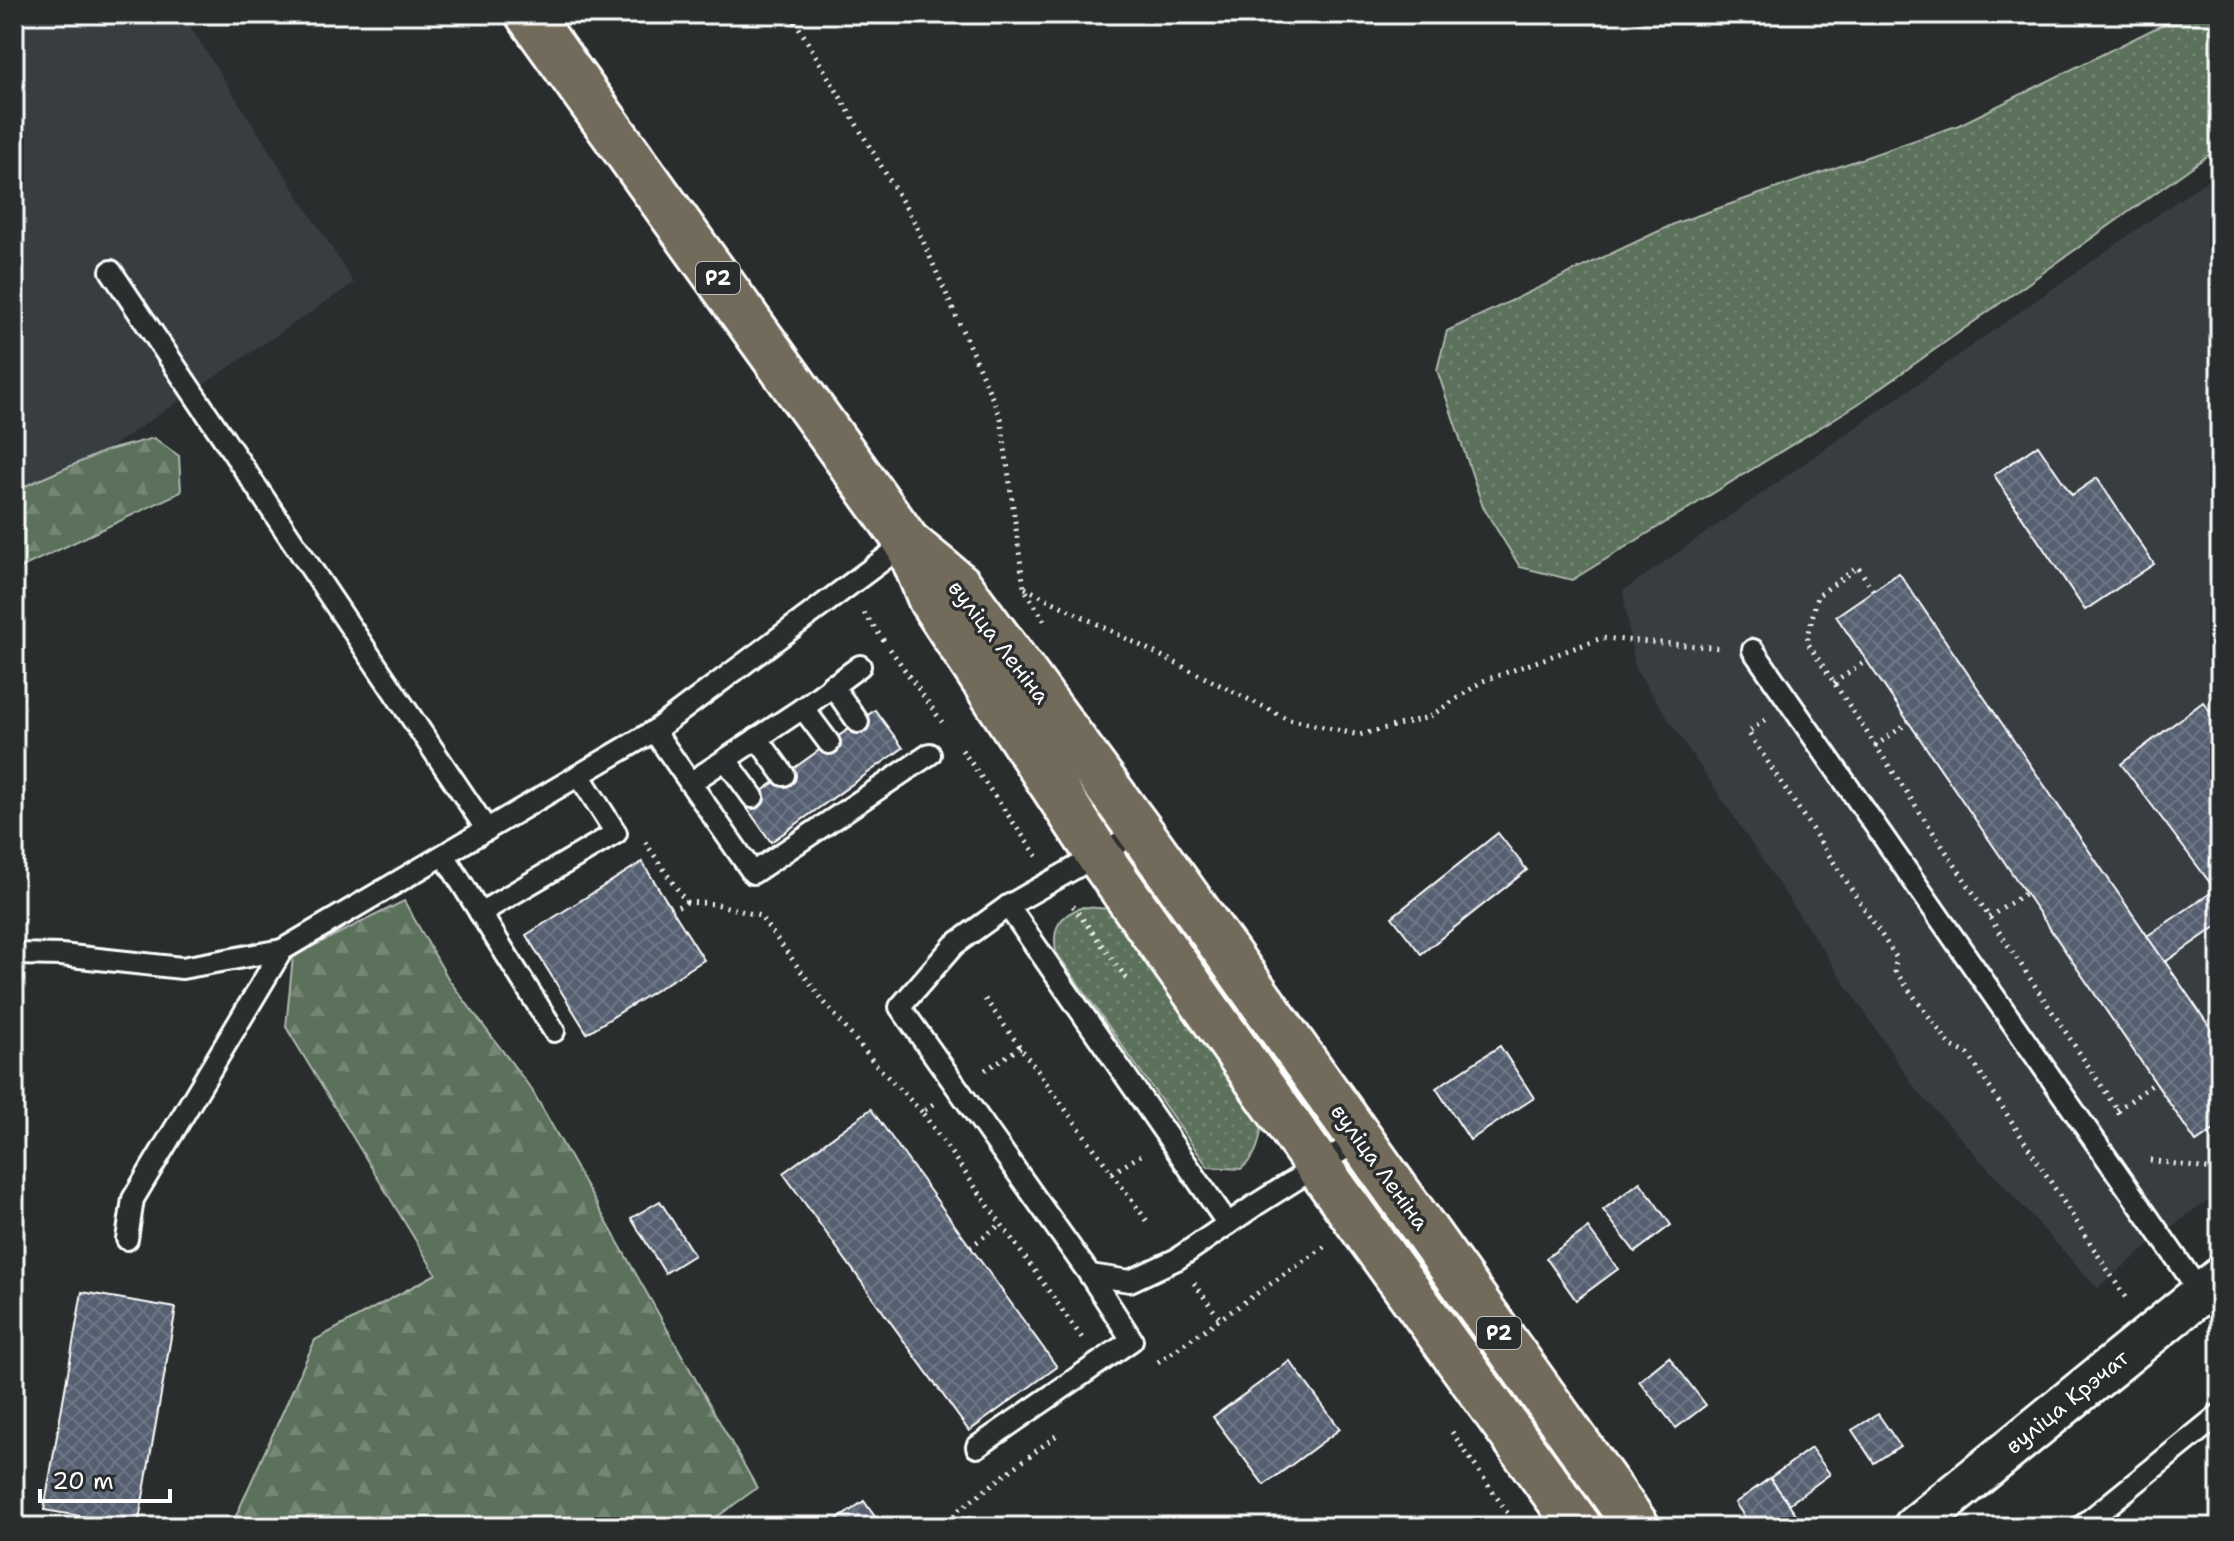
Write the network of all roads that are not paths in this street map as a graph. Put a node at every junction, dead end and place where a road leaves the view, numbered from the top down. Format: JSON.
{"nodes":[{"id":1,"x":528,"y":14,"type":"edge"},
{"id":2,"x":111,"y":271,"type":"dead end"},
{"id":3,"x":907,"y":542,"type":"junction"},
{"id":4,"x":1753,"y":650,"type":"road end"},
{"id":5,"x":860,"y":666,"type":"dead end"},
{"id":6,"x":832,"y":685,"type":"junction"},
{"id":7,"x":803,"y":708,"type":"junction"},
{"id":8,"x":858,"y":722,"type":"dead end"},
{"id":9,"x":654,"y":731,"type":"junction"},
{"id":10,"x":757,"y":738,"type":"junction"},
{"id":11,"x":829,"y":743,"type":"dead end"},
{"id":12,"x":930,"y":754,"type":"dead end"},
{"id":13,"x":726,"y":760,"type":"junction"},
{"id":14,"x":579,"y":775,"type":"junction"},
{"id":15,"x":784,"y":775,"type":"dead end"},
{"id":16,"x":690,"y":783,"type":"junction"},
{"id":17,"x":753,"y":797,"type":"dead end"},
{"id":18,"x":487,"y":830,"type":"junction"},
{"id":19,"x":1140,"y":831,"type":"junction"},
{"id":20,"x":444,"y":855,"type":"junction"},
{"id":21,"x":1099,"y":856,"type":"junction"},
{"id":22,"x":1008,"y":906,"type":"junction"},
{"id":23,"x":480,"y":913,"type":"junction"},
{"id":24,"x":282,"y":950,"type":"junction"},
{"id":25,"x":14,"y":954,"type":"edge"},
{"id":26,"x":554,"y":1031,"type":"dead end"},
{"id":27,"x":1360,"y":1139,"type":"junction"},
{"id":28,"x":1318,"y":1166,"type":"junction"},
{"id":29,"x":1228,"y":1224,"type":"junction"},
{"id":30,"x":127,"y":1239,"type":"dead end"},
{"id":31,"x":1090,"y":1275,"type":"junction"},
{"id":32,"x":2210,"y":1285,"type":"edge"},
{"id":33,"x":2220,"y":1414,"type":"edge"},
{"id":34,"x":977,"y":1447,"type":"dead end"},
{"id":35,"x":1928,"y":1523,"type":"edge"},
{"id":36,"x":1579,"y":1527,"type":"edge"},
{"id":37,"x":1637,"y":1527,"type":"edge"},
{"id":38,"x":2081,"y":1527,"type":"edge"}],
"edges":[{"from":1,"to":3,"type":"main road","number":"Р2"},
{"from":2,"to":18,"type":"lane"},
{"from":3,"to":9,"type":"lane"},
{"from":3,"to":19,"type":"main road","name":"вуліца Леніна","number":"Р2"},
{"from":3,"to":21,"type":"main road","name":"вуліца Леніна","number":"Р2"},
{"from":4,"to":32,"type":"lane"},
{"from":5,"to":6,"type":"lane"},
{"from":6,"to":7,"type":"lane"},
{"from":6,"to":8,"type":"lane"},
{"from":7,"to":10,"type":"lane"},
{"from":7,"to":11,"type":"lane"},
{"from":9,"to":14,"type":"lane"},
{"from":9,"to":16,"type":"lane"},
{"from":10,"to":13,"type":"lane"},
{"from":10,"to":15,"type":"lane"},
{"from":12,"to":16,"type":"lane"},
{"from":13,"to":16,"type":"lane"},
{"from":13,"to":17,"type":"lane"},
{"from":14,"to":18,"type":"lane"},
{"from":14,"to":23,"type":"lane"},
{"from":18,"to":20,"type":"lane"},
{"from":19,"to":21,"type":"lane"},
{"from":19,"to":27,"type":"main road","name":"вуліца Леніна","number":"Р2"},
{"from":20,"to":23,"type":"lane"},
{"from":20,"to":24,"type":"lane"},
{"from":21,"to":22,"type":"lane"},
{"from":21,"to":28,"type":"main road","name":"вуліца Леніна","number":"Р2"},
{"from":22,"to":29,"type":"lane"},
{"from":22,"to":31,"type":"lane"},
{"from":23,"to":26,"type":"lane"},
{"from":24,"to":25,"type":"lane"},
{"from":24,"to":30,"type":"lane"},
{"from":27,"to":28,"type":"lane"},
{"from":27,"to":37,"type":"main road","name":"вуліца Леніна","number":"Р2"},
{"from":28,"to":29,"type":"lane"},
{"from":28,"to":36,"type":"main road","name":"вуліца Леніна","number":"Р2"},
{"from":29,"to":31,"type":"lane"},
{"from":31,"to":34,"type":"lane"},
{"from":32,"to":35,"type":"street","name":"вуліца Крэчат"},
{"from":33,"to":38,"type":"lane"}]}
